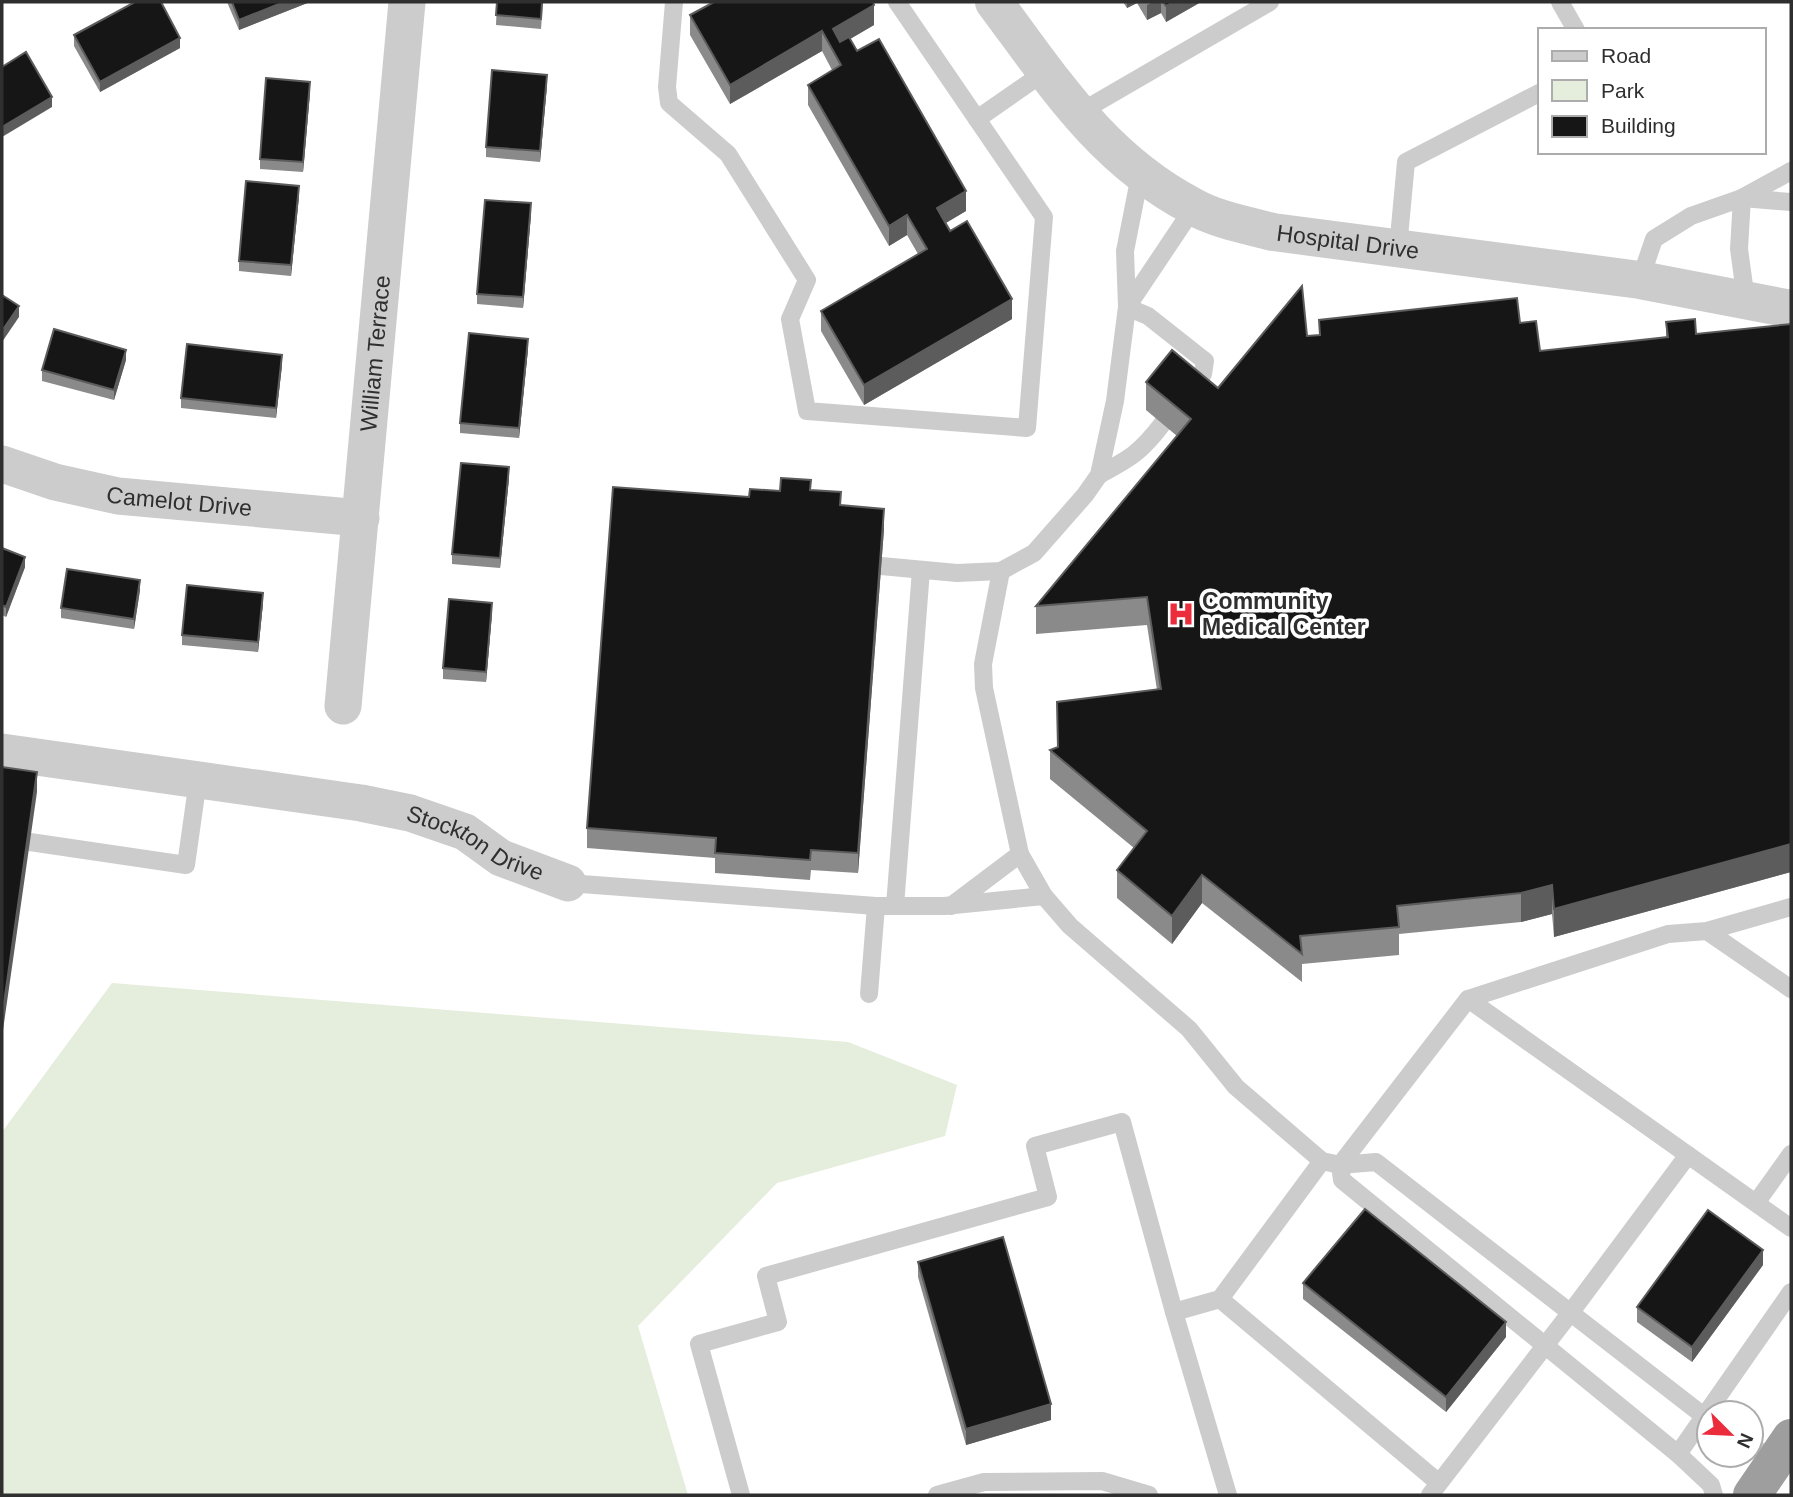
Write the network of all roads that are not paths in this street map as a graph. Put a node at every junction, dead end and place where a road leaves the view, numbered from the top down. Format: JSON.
{"nodes":[{"id":1,"x":407,"y":2,"type":"edge"},
{"id":2,"x":674,"y":2,"type":"edge"},
{"id":3,"x":897,"y":2,"type":"edge"},
{"id":4,"x":994,"y":2,"type":"edge"},
{"id":5,"x":1270,"y":2,"type":"edge"},
{"id":6,"x":1559,"y":2,"type":"edge"},
{"id":7,"x":1575,"y":28,"type":"edge"},
{"id":8,"x":1046,"y":71,"type":"junction"},
{"id":9,"x":1538,"y":94,"type":"edge"},
{"id":10,"x":1077,"y":114,"type":"junction"},
{"id":11,"x":977,"y":118,"type":"junction"},
{"id":12,"x":1791,"y":171,"type":"edge"},
{"id":13,"x":1140,"y":175,"type":"junction"},
{"id":14,"x":1742,"y":198,"type":"junction"},
{"id":15,"x":1791,"y":202,"type":"edge"},
{"id":16,"x":1194,"y":207,"type":"junction"},
{"id":17,"x":1398,"y":248,"type":"junction"},
{"id":18,"x":1640,"y":279,"type":"junction"},
{"id":19,"x":1746,"y":300,"type":"junction"},
{"id":20,"x":1127,"y":307,"type":"junction"},
{"id":21,"x":1791,"y":309,"type":"edge"},
{"id":22,"x":1189,"y":393,"type":"edge"},
{"id":23,"x":1163,"y":423,"type":"edge"},
{"id":24,"x":2,"y":464,"type":"edge"},
{"id":25,"x":1099,"y":475,"type":"junction"},
{"id":26,"x":361,"y":518,"type":"junction"},
{"id":27,"x":881,"y":566,"type":"edge"},
{"id":28,"x":920,"y":570,"type":"junction"},
{"id":29,"x":1001,"y":571,"type":"junction"},
{"id":30,"x":343,"y":706,"type":"dead end"},
{"id":31,"x":2,"y":752,"type":"edge"},
{"id":32,"x":198,"y":780,"type":"junction"},
{"id":33,"x":30,"y":842,"type":"edge"},
{"id":34,"x":1020,"y":854,"type":"junction"},
{"id":35,"x":568,"y":883,"type":"joint"},
{"id":36,"x":1044,"y":896,"type":"junction"},
{"id":37,"x":876,"y":906,"type":"junction"},
{"id":38,"x":895,"y":906,"type":"junction"},
{"id":39,"x":951,"y":906,"type":"junction"},
{"id":40,"x":1791,"y":907,"type":"edge"},
{"id":41,"x":1707,"y":931,"type":"junction"},
{"id":42,"x":1791,"y":989,"type":"edge"},
{"id":43,"x":869,"y":994,"type":"dead end"},
{"id":44,"x":1468,"y":999,"type":"junction"},
{"id":45,"x":1791,"y":1154,"type":"edge"},
{"id":46,"x":1688,"y":1155,"type":"junction"},
{"id":47,"x":1331,"y":1163,"type":"junction"},
{"id":48,"x":1756,"y":1203,"type":"junction"},
{"id":49,"x":1791,"y":1228,"type":"edge"},
{"id":50,"x":1791,"y":1292,"type":"edge"},
{"id":51,"x":1220,"y":1299,"type":"junction"},
{"id":52,"x":1174,"y":1312,"type":"junction"},
{"id":53,"x":1571,"y":1312,"type":"junction"},
{"id":54,"x":1544,"y":1347,"type":"junction"},
{"id":55,"x":1720,"y":1399,"type":"edge"},
{"id":56,"x":1695,"y":1409,"type":"edge"},
{"id":57,"x":1695,"y":1433,"type":"edge"},
{"id":58,"x":1773,"y":1448,"type":"edge"},
{"id":59,"x":1678,"y":1454,"type":"junction"},
{"id":60,"x":1435,"y":1489,"type":"edge"},
{"id":61,"x":741,"y":1495,"type":"edge"},
{"id":62,"x":937,"y":1495,"type":"edge"},
{"id":63,"x":1149,"y":1495,"type":"edge"},
{"id":64,"x":1228,"y":1495,"type":"edge"},
{"id":65,"x":1714,"y":1495,"type":"edge"},
{"id":66,"x":1752,"y":1495,"type":"edge"}],
"edges":[{"from":1,"to":26,"type":"street","name":"William Terrace"},
{"from":2,"to":11,"type":"lane"},
{"from":3,"to":11,"type":"lane"},
{"from":4,"to":8,"type":"street","name":"Hospital Drive"},
{"from":5,"to":10,"type":"lane"},
{"from":6,"to":7,"type":"lane"},
{"from":8,"to":10,"type":"street","name":"Hospital Drive"},
{"from":8,"to":11,"type":"lane"},
{"from":9,"to":17,"type":"lane"},
{"from":10,"to":13,"type":"street","name":"Hospital Drive"},
{"from":12,"to":14,"type":"lane"},
{"from":13,"to":16,"type":"street","name":"Hospital Drive"},
{"from":13,"to":20,"type":"lane"},
{"from":14,"to":15,"type":"lane"},
{"from":14,"to":18,"type":"lane"},
{"from":14,"to":19,"type":"lane"},
{"from":16,"to":17,"type":"street","name":"Hospital Drive"},
{"from":16,"to":20,"type":"lane"},
{"from":17,"to":18,"type":"street","name":"Hospital Drive"},
{"from":18,"to":19,"type":"street","name":"Hospital Drive"},
{"from":19,"to":21,"type":"street","name":"Hospital Drive"},
{"from":20,"to":22,"type":"lane"},
{"from":20,"to":25,"type":"lane"},
{"from":23,"to":25,"type":"lane"},
{"from":24,"to":26,"type":"street","name":"Camelot Drive"},
{"from":25,"to":29,"type":"lane"},
{"from":26,"to":30,"type":"street","name":"William Terrace"},
{"from":27,"to":28,"type":"lane"},
{"from":28,"to":29,"type":"lane"},
{"from":28,"to":38,"type":"lane"},
{"from":29,"to":34,"type":"lane"},
{"from":31,"to":32,"type":"street","name":"Stockton Drive"},
{"from":32,"to":33,"type":"lane"},
{"from":32,"to":35,"type":"street","name":"Stockton Drive"},
{"from":34,"to":36,"type":"lane"},
{"from":34,"to":39,"type":"lane"},
{"from":35,"to":37,"type":"lane","name":"Stockton Drive"},
{"from":36,"to":39,"type":"lane","name":"Stockton Drive"},
{"from":36,"to":47,"type":"lane"},
{"from":37,"to":38,"type":"lane","name":"Stockton Drive"},
{"from":37,"to":43,"type":"lane"},
{"from":38,"to":39,"type":"lane","name":"Stockton Drive"},
{"from":40,"to":41,"type":"lane"},
{"from":41,"to":42,"type":"lane"},
{"from":41,"to":44,"type":"lane"},
{"from":44,"to":46,"type":"lane"},
{"from":44,"to":47,"type":"lane"},
{"from":45,"to":48,"type":"lane"},
{"from":46,"to":48,"type":"lane"},
{"from":46,"to":53,"type":"lane"},
{"from":47,"to":51,"type":"lane"},
{"from":47,"to":53,"type":"lane"},
{"from":47,"to":54,"type":"lane"},
{"from":48,"to":49,"type":"lane"},
{"from":50,"to":55,"type":"lane"},
{"from":51,"to":52,"type":"lane"},
{"from":51,"to":60,"type":"lane"},
{"from":52,"to":61,"type":"lane"},
{"from":52,"to":64,"type":"lane"},
{"from":53,"to":54,"type":"lane"},
{"from":53,"to":56,"type":"lane"},
{"from":54,"to":59,"type":"lane"},
{"from":54,"to":60,"type":"lane"},
{"from":57,"to":59,"type":"lane"},
{"from":58,"to":66,"type":"highway"},
{"from":59,"to":65,"type":"lane"},
{"from":62,"to":63,"type":"lane"}]}
